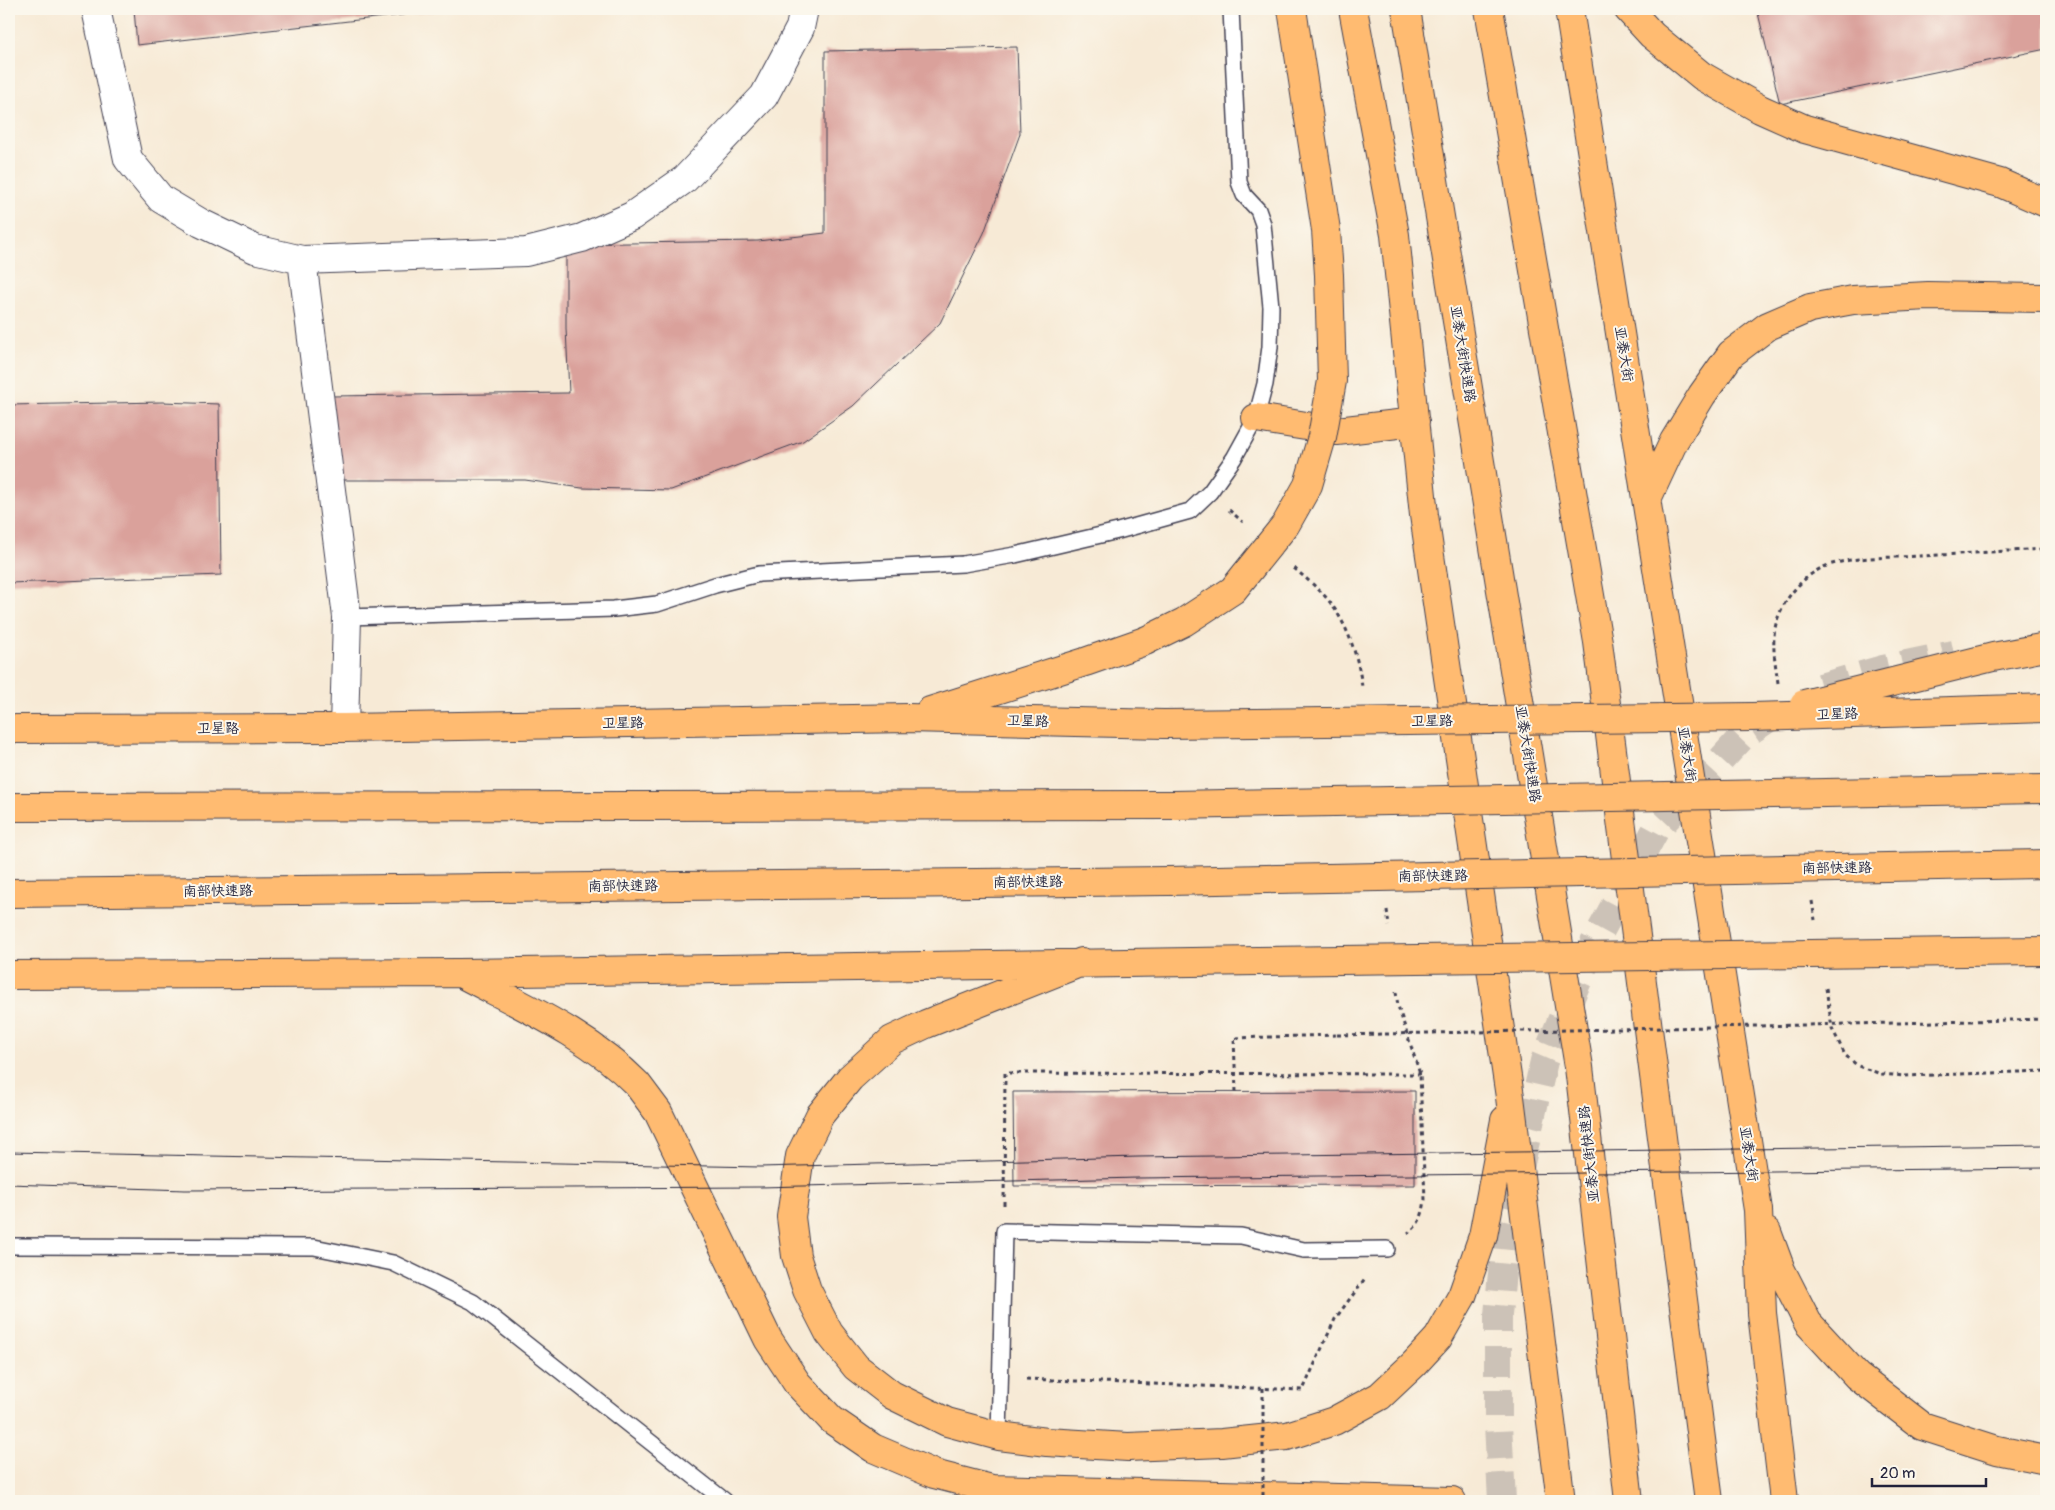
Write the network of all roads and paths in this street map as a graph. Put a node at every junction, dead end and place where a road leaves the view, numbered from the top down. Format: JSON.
{"nodes":[{"id":1,"x":96,"y":9,"type":"edge"},
{"id":2,"x":804,"y":9,"type":"edge"},
{"id":3,"x":1231,"y":9,"type":"edge"},
{"id":4,"x":1292,"y":9,"type":"edge"},
{"id":5,"x":1352,"y":9,"type":"edge"},
{"id":6,"x":1406,"y":9,"type":"edge"},
{"id":7,"x":1490,"y":9,"type":"edge"},
{"id":8,"x":1569,"y":9,"type":"edge"},
{"id":9,"x":1628,"y":9,"type":"edge"},
{"id":10,"x":2046,"y":203,"type":"edge"},
{"id":11,"x":302,"y":260,"type":"junction"},
{"id":12,"x":2046,"y":298,"type":"edge"},
{"id":13,"x":1256,"y":418,"type":"junction"},
{"id":14,"x":1415,"y":422,"type":"junction"},
{"id":15,"x":1647,"y":499,"type":"junction"},
{"id":16,"x":347,"y":617,"type":"junction"},
{"id":17,"x":2046,"y":648,"type":"edge"},
{"id":18,"x":2046,"y":708,"type":"edge"},
{"id":19,"x":1752,"y":717,"type":"junction"},
{"id":20,"x":908,"y":718,"type":"junction"},
{"id":21,"x":344,"y":728,"type":"junction"},
{"id":22,"x":9,"y":729,"type":"edge"},
{"id":23,"x":2046,"y":788,"type":"edge"},
{"id":24,"x":9,"y":807,"type":"edge"},
{"id":25,"x":2046,"y":864,"type":"edge"},
{"id":26,"x":9,"y":893,"type":"edge"},
{"id":27,"x":2046,"y":950,"type":"edge"},
{"id":28,"x":1082,"y":962,"type":"junction"},
{"id":29,"x":459,"y":972,"type":"junction"},
{"id":30,"x":9,"y":975,"type":"edge"},
{"id":31,"x":2046,"y":1019,"type":"edge"},
{"id":32,"x":1235,"y":1073,"type":"junction"},
{"id":33,"x":1420,"y":1074,"type":"dead end"},
{"id":34,"x":1236,"y":1092,"type":"dead end"},
{"id":35,"x":1510,"y":1097,"type":"junction"},
{"id":36,"x":1758,"y":1210,"type":"junction"},
{"id":37,"x":1004,"y":1231,"type":"junction"},
{"id":38,"x":9,"y":1246,"type":"edge"},
{"id":39,"x":1387,"y":1249,"type":"dead end"},
{"id":40,"x":1335,"y":1319,"type":"dead end"},
{"id":41,"x":1001,"y":1379,"type":"junction"},
{"id":42,"x":1263,"y":1388,"type":"junction"},
{"id":43,"x":999,"y":1436,"type":"junction"},
{"id":44,"x":2046,"y":1460,"type":"edge"},
{"id":45,"x":725,"y":1501,"type":"edge"},
{"id":46,"x":1263,"y":1501,"type":"edge"},
{"id":47,"x":1452,"y":1501,"type":"edge"},
{"id":48,"x":1561,"y":1501,"type":"edge"},
{"id":49,"x":1629,"y":1501,"type":"edge"},
{"id":50,"x":1709,"y":1501,"type":"edge"},
{"id":51,"x":1784,"y":1501,"type":"edge"}],
"edges":[{"from":1,"to":11,"type":"street"},
{"from":2,"to":11,"type":"street"},
{"from":3,"to":13,"type":"lane"},
{"from":4,"to":20,"type":"main road","bridge":true},
{"from":5,"to":14,"type":"main road"},
{"from":6,"to":49,"type":"main road","name":"亚泰大街快速路"},
{"from":7,"to":50,"type":"main road"},
{"from":8,"to":15,"type":"main road","name":"亚泰大街"},
{"from":9,"to":10,"type":"main road"},
{"from":11,"to":16,"type":"street"},
{"from":12,"to":15,"type":"main road"},
{"from":13,"to":14,"type":"main road"},
{"from":13,"to":16,"type":"lane"},
{"from":14,"to":35,"type":"main road"},
{"from":15,"to":36,"type":"main road","name":"亚泰大街"},
{"from":16,"to":21,"type":"street"},
{"from":17,"to":19,"type":"main road","bridge":true},
{"from":18,"to":19,"type":"main road","name":"卫星路","bridge":true},
{"from":19,"to":20,"type":"main road","name":"卫星路","bridge":true},
{"from":20,"to":21,"type":"main road","name":"卫星路"},
{"from":21,"to":22,"type":"main road","name":"卫星路"},
{"from":23,"to":24,"type":"main road","bridge":true},
{"from":25,"to":26,"type":"main road","name":"南部快速路","bridge":true},
{"from":27,"to":28,"type":"main road","bridge":true},
{"from":28,"to":29,"type":"main road"},
{"from":28,"to":43,"type":"main road"},
{"from":29,"to":30,"type":"main road"},
{"from":29,"to":47,"type":"main road"},
{"from":31,"to":32,"type":"path","bridge":true},
{"from":32,"to":33,"type":"path"},
{"from":32,"to":34,"type":"path"},
{"from":32,"to":37,"type":"path"},
{"from":35,"to":43,"type":"main road"},
{"from":35,"to":48,"type":"main road"},
{"from":36,"to":44,"type":"main road"},
{"from":36,"to":51,"type":"main road","name":"亚泰大街"},
{"from":37,"to":39,"type":"lane"},
{"from":37,"to":41,"type":"lane"},
{"from":38,"to":45,"type":"lane"},
{"from":40,"to":42,"type":"path"},
{"from":41,"to":42,"type":"path"},
{"from":41,"to":43,"type":"lane"},
{"from":42,"to":46,"type":"path","bridge":true}]}
